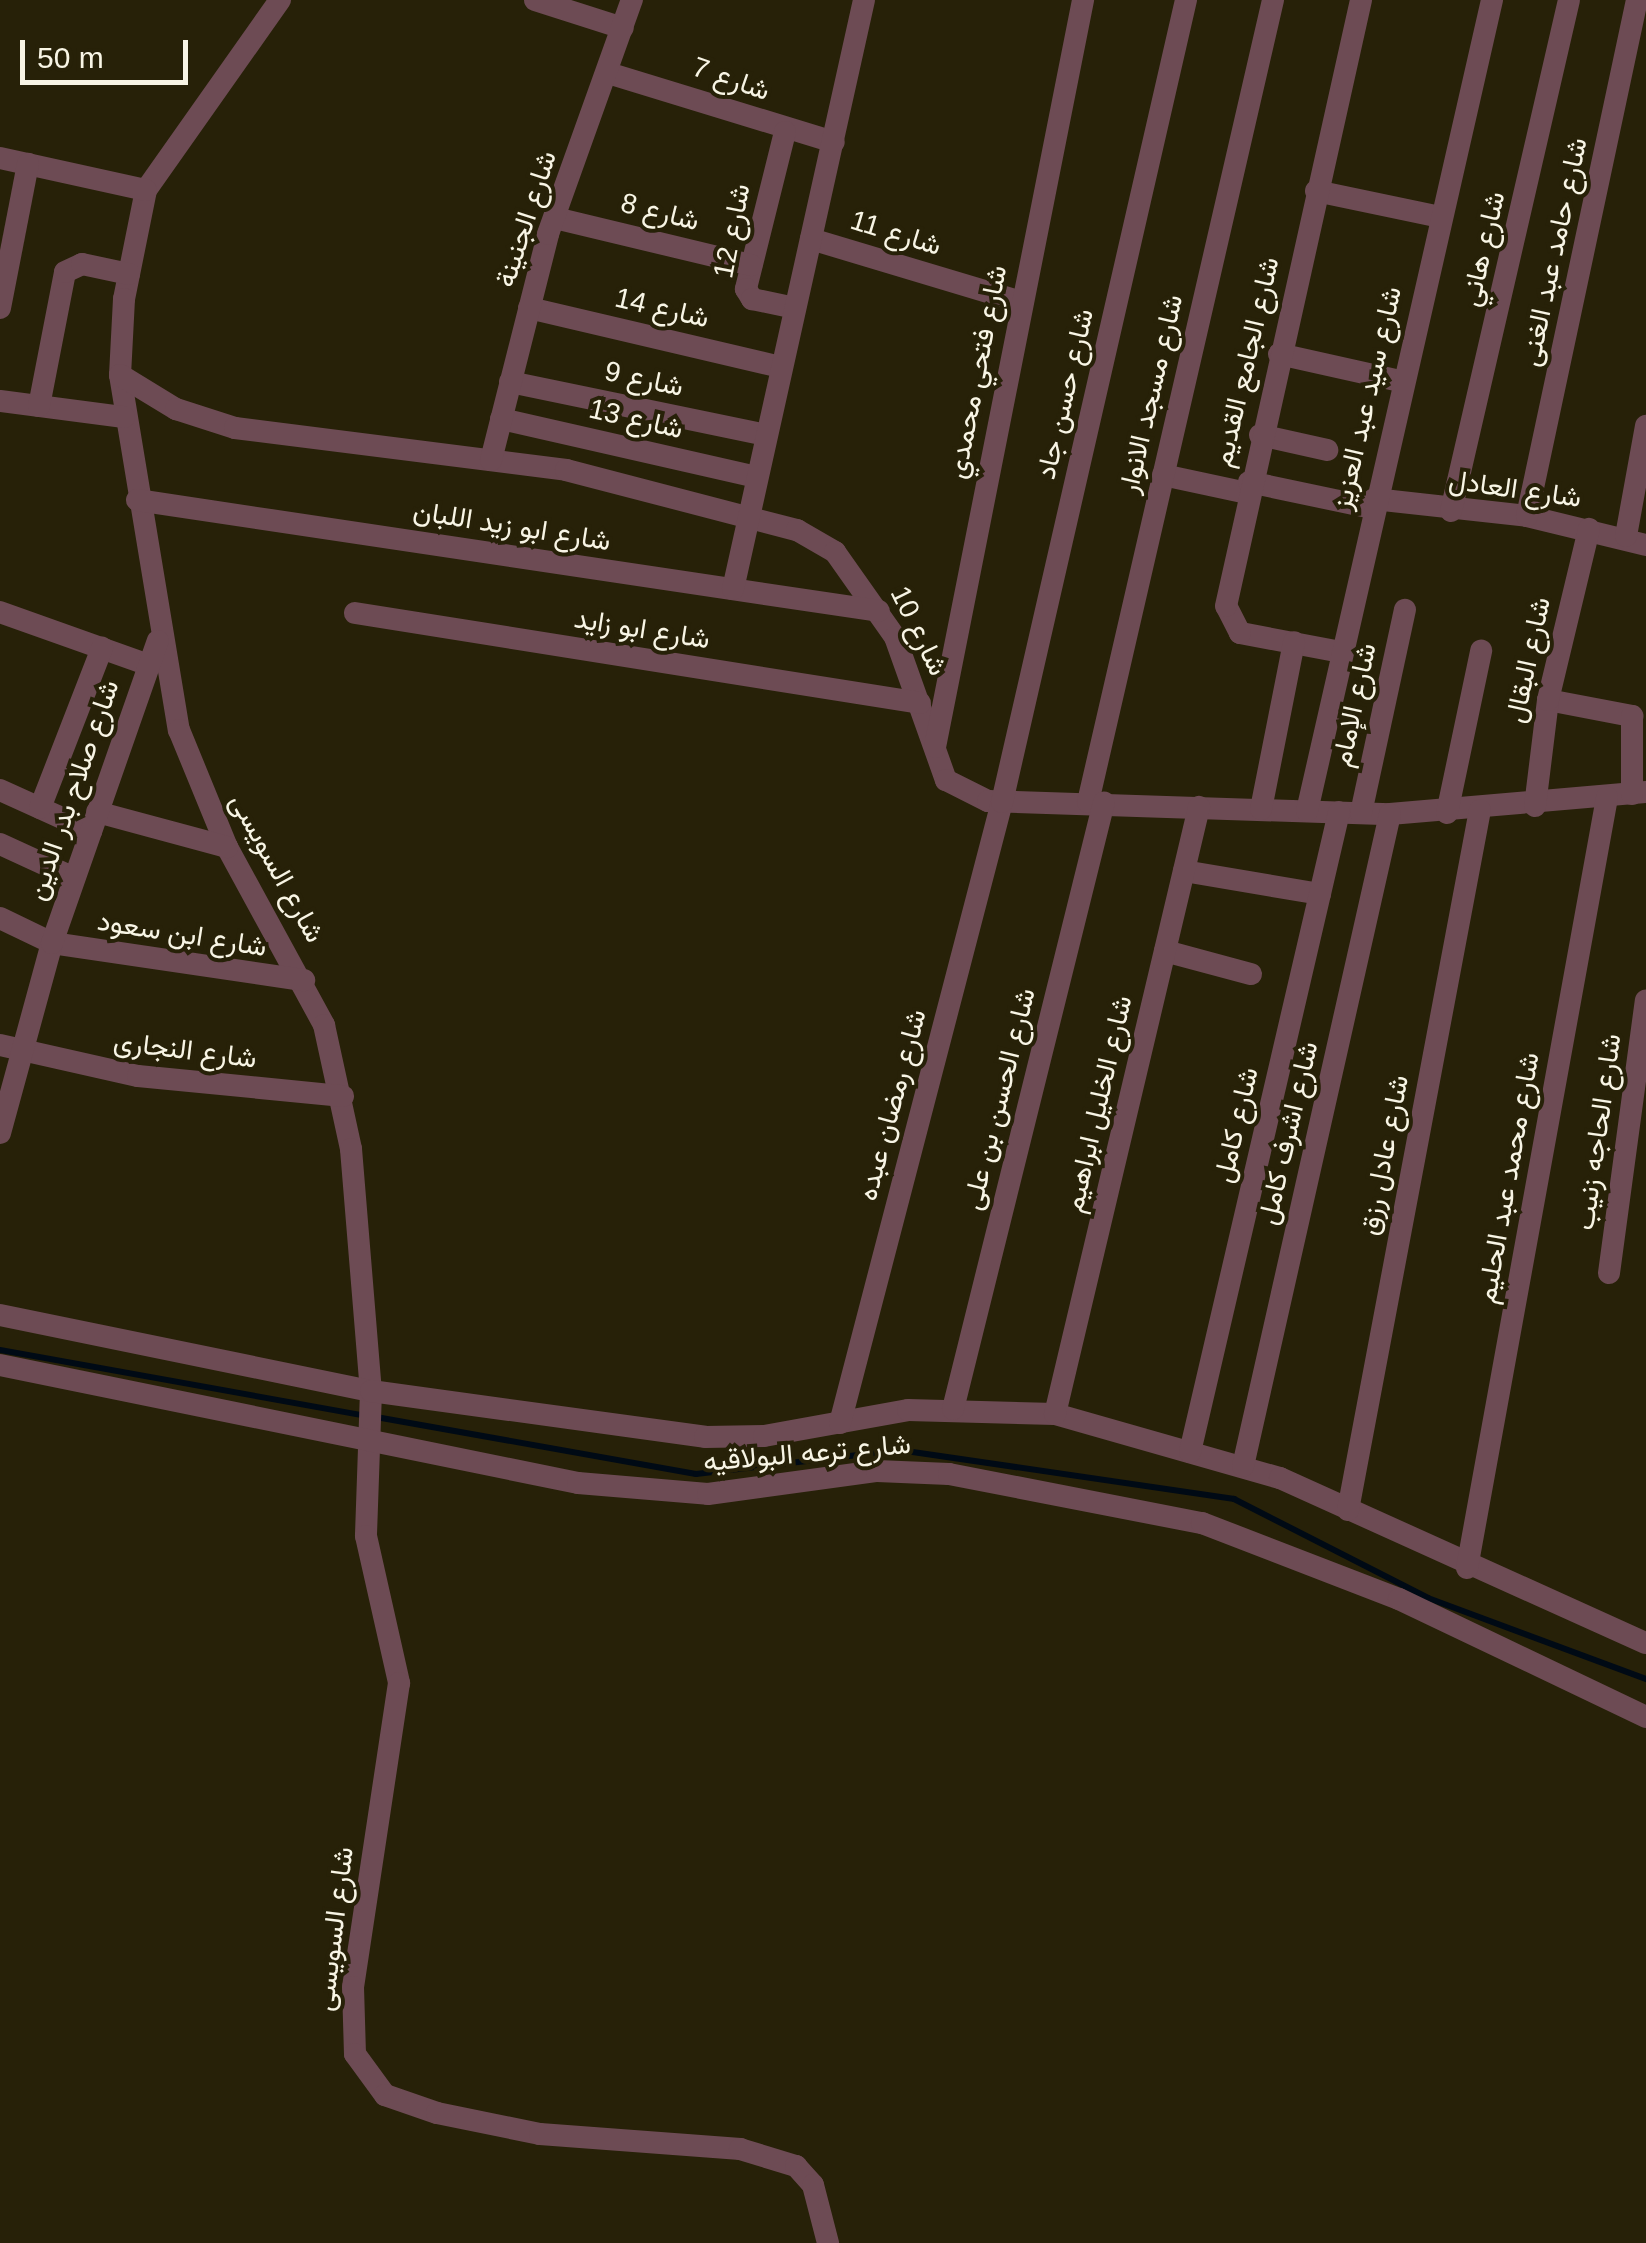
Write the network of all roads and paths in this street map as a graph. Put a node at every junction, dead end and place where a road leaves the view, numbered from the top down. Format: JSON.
{"nodes":[{"id":1,"x":280,"y":0,"type":"edge"},
{"id":2,"x":535,"y":0,"type":"edge"},
{"id":3,"x":632,"y":0,"type":"edge"},
{"id":4,"x":864,"y":0,"type":"edge"},
{"id":5,"x":1083,"y":0,"type":"edge"},
{"id":6,"x":1186,"y":0,"type":"edge"},
{"id":7,"x":1274,"y":0,"type":"edge"},
{"id":8,"x":1361,"y":0,"type":"edge"},
{"id":9,"x":1492,"y":0,"type":"edge"},
{"id":10,"x":1569,"y":0,"type":"edge"},
{"id":11,"x":1637,"y":0,"type":"edge"},
{"id":12,"x":623,"y":28,"type":"junction"},
{"id":13,"x":608,"y":73,"type":"junction"},
{"id":14,"x":785,"y":132,"type":"junction"},
{"id":15,"x":834,"y":142,"type":"junction"},
{"id":16,"x":0,"y":158,"type":"edge"},
{"id":17,"x":28,"y":164,"type":"junction"},
{"id":18,"x":146,"y":190,"type":"junction"},
{"id":19,"x":1316,"y":191,"type":"junction"},
{"id":20,"x":555,"y":218,"type":"junction"},
{"id":21,"x":1440,"y":218,"type":"junction"},
{"id":22,"x":811,"y":239,"type":"junction"},
{"id":23,"x":752,"y":265,"type":"junction"},
{"id":24,"x":128,"y":274,"type":"junction"},
{"id":25,"x":1020,"y":302,"type":"junction"},
{"id":26,"x":0,"y":308,"type":"edge"},
{"id":27,"x":529,"y":308,"type":"junction"},
{"id":28,"x":795,"y":308,"type":"junction"},
{"id":29,"x":1280,"y":354,"type":"junction"},
{"id":30,"x":781,"y":366,"type":"junction"},
{"id":31,"x":120,"y":374,"type":"junction"},
{"id":32,"x":1400,"y":381,"type":"junction"},
{"id":33,"x":510,"y":382,"type":"junction"},
{"id":34,"x":0,"y":401,"type":"edge"},
{"id":35,"x":40,"y":406,"type":"junction"},
{"id":36,"x":124,"y":416,"type":"junction"},
{"id":37,"x":501,"y":419,"type":"junction"},
{"id":38,"x":1646,"y":426,"type":"edge"},
{"id":39,"x":766,"y":435,"type":"junction"},
{"id":40,"x":1260,"y":435,"type":"junction"},
{"id":41,"x":1327,"y":450,"type":"dead end"},
{"id":42,"x":491,"y":460,"type":"junction"},
{"id":43,"x":1163,"y":474,"type":"junction"},
{"id":44,"x":756,"y":478,"type":"junction"},
{"id":45,"x":1248,"y":488,"type":"junction"},
{"id":46,"x":137,"y":500,"type":"junction"},
{"id":47,"x":1373,"y":503,"type":"junction"},
{"id":48,"x":1451,"y":511,"type":"junction"},
{"id":49,"x":748,"y":516,"type":"junction"},
{"id":50,"x":1527,"y":516,"type":"junction"},
{"id":51,"x":1588,"y":528,"type":"junction"},
{"id":52,"x":1636,"y":540,"type":"edge"},
{"id":53,"x":733,"y":589,"type":"junction"},
{"id":54,"x":879,"y":610,"type":"junction"},
{"id":55,"x":1405,"y":610,"type":"dead end"},
{"id":56,"x":0,"y":612,"type":"edge"},
{"id":57,"x":354,"y":614,"type":"dead end"},
{"id":58,"x":158,"y":641,"type":"junction"},
{"id":59,"x":1294,"y":642,"type":"junction"},
{"id":60,"x":102,"y":648,"type":"junction"},
{"id":61,"x":1482,"y":651,"type":"dead end"},
{"id":62,"x":1341,"y":652,"type":"junction"},
{"id":63,"x":149,"y":665,"type":"junction"},
{"id":64,"x":1548,"y":700,"type":"junction"},
{"id":65,"x":920,"y":703,"type":"junction"},
{"id":66,"x":934,"y":756,"type":"junction"},
{"id":67,"x":0,"y":790,"type":"edge"},
{"id":68,"x":1639,"y":793,"type":"edge"},
{"id":69,"x":1607,"y":798,"type":"junction"},
{"id":70,"x":1002,"y":802,"type":"junction"},
{"id":71,"x":1096,"y":802,"type":"junction"},
{"id":72,"x":1535,"y":806,"type":"junction"},
{"id":73,"x":1198,"y":807,"type":"junction"},
{"id":74,"x":40,"y":808,"type":"junction"},
{"id":75,"x":1260,"y":809,"type":"junction"},
{"id":76,"x":1480,"y":810,"type":"junction"},
{"id":77,"x":1307,"y":811,"type":"junction"},
{"id":78,"x":1447,"y":812,"type":"junction"},
{"id":79,"x":1350,"y":813,"type":"junction"},
{"id":80,"x":1390,"y":814,"type":"junction"},
{"id":81,"x":94,"y":822,"type":"junction"},
{"id":82,"x":0,"y":844,"type":"edge"},
{"id":83,"x":227,"y":847,"type":"junction"},
{"id":84,"x":1184,"y":870,"type":"junction"},
{"id":85,"x":74,"y":878,"type":"junction"},
{"id":86,"x":1320,"y":894,"type":"junction"},
{"id":87,"x":0,"y":918,"type":"edge"},
{"id":88,"x":52,"y":943,"type":"junction"},
{"id":89,"x":1165,"y":951,"type":"junction"},
{"id":90,"x":1251,"y":974,"type":"dead end"},
{"id":91,"x":304,"y":980,"type":"junction"},
{"id":92,"x":1646,"y":1000,"type":"edge"},
{"id":93,"x":10,"y":1050,"type":"edge"},
{"id":94,"x":342,"y":1096,"type":"junction"},
{"id":95,"x":0,"y":1133,"type":"edge"},
{"id":96,"x":1609,"y":1273,"type":"dead end"},
{"id":97,"x":0,"y":1316,"type":"edge"},
{"id":98,"x":0,"y":1365,"type":"edge"},
{"id":99,"x":371,"y":1395,"type":"junction"},
{"id":100,"x":953,"y":1409,"type":"junction"},
{"id":101,"x":1054,"y":1414,"type":"junction"},
{"id":102,"x":840,"y":1422,"type":"junction"},
{"id":103,"x":367,"y":1438,"type":"junction"},
{"id":104,"x":1190,"y":1452,"type":"junction"},
{"id":105,"x":1244,"y":1466,"type":"junction"},
{"id":106,"x":1348,"y":1510,"type":"junction"},
{"id":107,"x":1467,"y":1568,"type":"junction"},
{"id":108,"x":1646,"y":1642,"type":"edge"},
{"id":109,"x":1646,"y":1718,"type":"edge"},
{"id":110,"x":828,"y":2243,"type":"edge"}],
"edges":[{"from":1,"to":18,"type":"street"},
{"from":2,"to":12,"type":"street"},
{"from":3,"to":12,"type":"street","name":"شارع الجنينة"},
{"from":4,"to":15,"type":"street"},
{"from":5,"to":25,"type":"street","name":"شارع فتحي محمدي"},
{"from":6,"to":70,"type":"street","name":"شارع حسن جاد"},
{"from":7,"to":43,"type":"street","name":"شارع مسجد الانوار"},
{"from":8,"to":19,"type":"street","name":"شارع الجامع القديم"},
{"from":9,"to":21,"type":"street","name":"شارع سيد عبد العزيز"},
{"from":10,"to":48,"type":"street","name":"شارع هاني"},
{"from":11,"to":50,"type":"street","name":"شارع حامد عبد الغنى"},
{"from":12,"to":13,"type":"street","name":"شارع الجنينة"},
{"from":13,"to":14,"type":"street","name":"شارع 7"},
{"from":13,"to":20,"type":"street","name":"شارع الجنينة"},
{"from":14,"to":15,"type":"street","name":"شارع 7"},
{"from":14,"to":23,"type":"street","name":"شارع 12"},
{"from":15,"to":22,"type":"street"},
{"from":16,"to":17,"type":"street"},
{"from":17,"to":18,"type":"street"},
{"from":17,"to":26,"type":"street"},
{"from":18,"to":24,"type":"street","name":"شارع السويسى"},
{"from":19,"to":21,"type":"street"},
{"from":19,"to":29,"type":"street","name":"شارع الجامع القديم"},
{"from":20,"to":23,"type":"street","name":"شارع 8"},
{"from":20,"to":27,"type":"street","name":"شارع الجنينة"},
{"from":21,"to":32,"type":"street","name":"شارع سيد عبد العزيز"},
{"from":22,"to":25,"type":"street","name":"شارع 11"},
{"from":22,"to":28,"type":"street"},
{"from":23,"to":28,"type":"street","name":"شارع 12"},
{"from":24,"to":31,"type":"street","name":"شارع السويسى"},
{"from":24,"to":35,"type":"street"},
{"from":25,"to":66,"type":"street","name":"شارع فتحي محمدي"},
{"from":27,"to":30,"type":"street","name":"شارع 14"},
{"from":27,"to":33,"type":"street","name":"شارع الجنينة"},
{"from":28,"to":30,"type":"street"},
{"from":29,"to":32,"type":"street"},
{"from":29,"to":40,"type":"street","name":"شارع الجامع القديم"},
{"from":30,"to":39,"type":"street"},
{"from":31,"to":36,"type":"street","name":"شارع السويسى"},
{"from":31,"to":42,"type":"street","name":"شارع 10"},
{"from":32,"to":47,"type":"street","name":"شارع سيد عبد العزيز"},
{"from":33,"to":37,"type":"street","name":"شارع الجنينة"},
{"from":33,"to":39,"type":"street","name":"شارع 9"},
{"from":34,"to":35,"type":"street"},
{"from":35,"to":36,"type":"street"},
{"from":36,"to":46,"type":"street","name":"شارع السويسى"},
{"from":37,"to":42,"type":"street","name":"شارع الجنينة"},
{"from":37,"to":44,"type":"street","name":"شارع 13"},
{"from":38,"to":52,"type":"street"},
{"from":39,"to":44,"type":"street"},
{"from":40,"to":41,"type":"street"},
{"from":40,"to":45,"type":"street","name":"شارع الجامع القديم"},
{"from":42,"to":49,"type":"street","name":"شارع 10"},
{"from":43,"to":45,"type":"street","name":"شارع العادل"},
{"from":43,"to":71,"type":"street","name":"شارع مسجد الانوار"},
{"from":44,"to":49,"type":"street"},
{"from":45,"to":47,"type":"street","name":"شارع العادل"},
{"from":45,"to":59,"type":"street","name":"شارع الجامع القديم"},
{"from":46,"to":53,"type":"street","name":"شارع ابو زيد اللبان"},
{"from":46,"to":58,"type":"street","name":"شارع السويسى"},
{"from":47,"to":48,"type":"street","name":"شارع العادل"},
{"from":47,"to":62,"type":"street","name":"شارع سيد عبد العزيز"},
{"from":48,"to":50,"type":"street","name":"شارع العادل"},
{"from":49,"to":53,"type":"street"},
{"from":49,"to":54,"type":"street","name":"شارع 10"},
{"from":50,"to":51,"type":"street","name":"شارع العادل"},
{"from":51,"to":52,"type":"street","name":"شارع العادل"},
{"from":51,"to":64,"type":"street","name":"شارع البقال"},
{"from":53,"to":54,"type":"street","name":"شارع ابو زيد اللبان"},
{"from":54,"to":65,"type":"street","name":"شارع 10"},
{"from":55,"to":79,"type":"street","name":"شارع الإمام"},
{"from":56,"to":60,"type":"street"},
{"from":57,"to":65,"type":"street","name":"شارع ابو زايد"},
{"from":58,"to":63,"type":"street","name":"شارع صلاح بدر الدين"},
{"from":58,"to":83,"type":"street","name":"شارع السويسى"},
{"from":59,"to":62,"type":"street","name":"شارع الجامع القديم"},
{"from":59,"to":75,"type":"street"},
{"from":60,"to":63,"type":"street"},
{"from":60,"to":74,"type":"street","name":"شارع صلاح بدر الدين"},
{"from":61,"to":78,"type":"street"},
{"from":62,"to":77,"type":"street","name":"شارع سيد عبد العزيز"},
{"from":63,"to":81,"type":"street","name":"شارع صلاح بدر الدين"},
{"from":64,"to":68,"type":"street"},
{"from":64,"to":72,"type":"street","name":"شارع البقال"},
{"from":65,"to":66,"type":"street","name":"شارع 10"},
{"from":66,"to":70,"type":"street","name":"شارع 10"},
{"from":67,"to":74,"type":"street"},
{"from":68,"to":69,"type":"street","name":"شارع 10"},
{"from":69,"to":72,"type":"street","name":"شارع 10"},
{"from":69,"to":107,"type":"street","name":"شارع محمد عبد الحليم"},
{"from":70,"to":71,"type":"street","name":"شارع 10"},
{"from":70,"to":102,"type":"street","name":"شارع رمضان عبده"},
{"from":71,"to":73,"type":"street","name":"شارع 10"},
{"from":71,"to":100,"type":"street","name":"شارع الحسن بن على"},
{"from":72,"to":76,"type":"street","name":"شارع 10"},
{"from":73,"to":75,"type":"street","name":"شارع 10"},
{"from":73,"to":84,"type":"street","name":"شارع الخليل ابراهيم"},
{"from":74,"to":81,"type":"street"},
{"from":75,"to":77,"type":"street","name":"شارع 10"},
{"from":76,"to":78,"type":"street","name":"شارع 10"},
{"from":76,"to":106,"type":"street","name":"شارع عادل رزق"},
{"from":77,"to":79,"type":"street","name":"شارع 10"},
{"from":78,"to":80,"type":"street","name":"شارع 10"},
{"from":79,"to":80,"type":"street","name":"شارع 10"},
{"from":79,"to":86,"type":"street","name":"شارع كامل"},
{"from":80,"to":105,"type":"street","name":"شارع اشرف كامل"},
{"from":81,"to":83,"type":"street"},
{"from":81,"to":85,"type":"street","name":"شارع صلاح بدر الدين"},
{"from":82,"to":85,"type":"street"},
{"from":83,"to":91,"type":"street","name":"شارع السويسى"},
{"from":84,"to":86,"type":"street"},
{"from":84,"to":89,"type":"street","name":"شارع الخليل ابراهيم"},
{"from":85,"to":88,"type":"street","name":"شارع صلاح بدر الدين"},
{"from":86,"to":104,"type":"street","name":"شارع كامل"},
{"from":87,"to":88,"type":"street","name":"شارع ابن سعود"},
{"from":88,"to":91,"type":"street","name":"شارع ابن سعود"},
{"from":88,"to":93,"type":"street","name":"شارع صلاح بدر الدين"},
{"from":89,"to":90,"type":"street"},
{"from":89,"to":101,"type":"street","name":"شارع الخليل ابراهيم"},
{"from":91,"to":94,"type":"street","name":"شارع السويسى"},
{"from":92,"to":96,"type":"street","name":"شارع الحاجه زنيب"},
{"from":93,"to":94,"type":"street","name":"شارع النجارى"},
{"from":93,"to":95,"type":"street","name":"شارع صلاح بدر الدين"},
{"from":94,"to":99,"type":"street","name":"شارع السويسى"},
{"from":97,"to":99,"type":"street","name":"شارع ترعه البولاقيه"},
{"from":98,"to":103,"type":"street","name":"شارع ترعه البولاقيه"},
{"from":99,"to":102,"type":"street","name":"شارع ترعه البولاقيه"},
{"from":99,"to":103,"type":"street","name":"شارع السويسى"},
{"from":100,"to":101,"type":"street","name":"شارع ترعه البولاقيه"},
{"from":100,"to":102,"type":"street","name":"شارع ترعه البولاقيه"},
{"from":101,"to":104,"type":"street","name":"شارع ترعه البولاقيه"},
{"from":103,"to":109,"type":"street","name":"شارع ترعه البولاقيه"},
{"from":103,"to":110,"type":"street","name":"شارع السويسى"},
{"from":104,"to":105,"type":"street","name":"شارع ترعه البولاقيه"},
{"from":105,"to":106,"type":"street","name":"شارع ترعه البولاقيه"},
{"from":106,"to":107,"type":"street","name":"شارع ترعه البولاقيه"},
{"from":107,"to":108,"type":"street","name":"شارع ترعه البولاقيه"}]}
